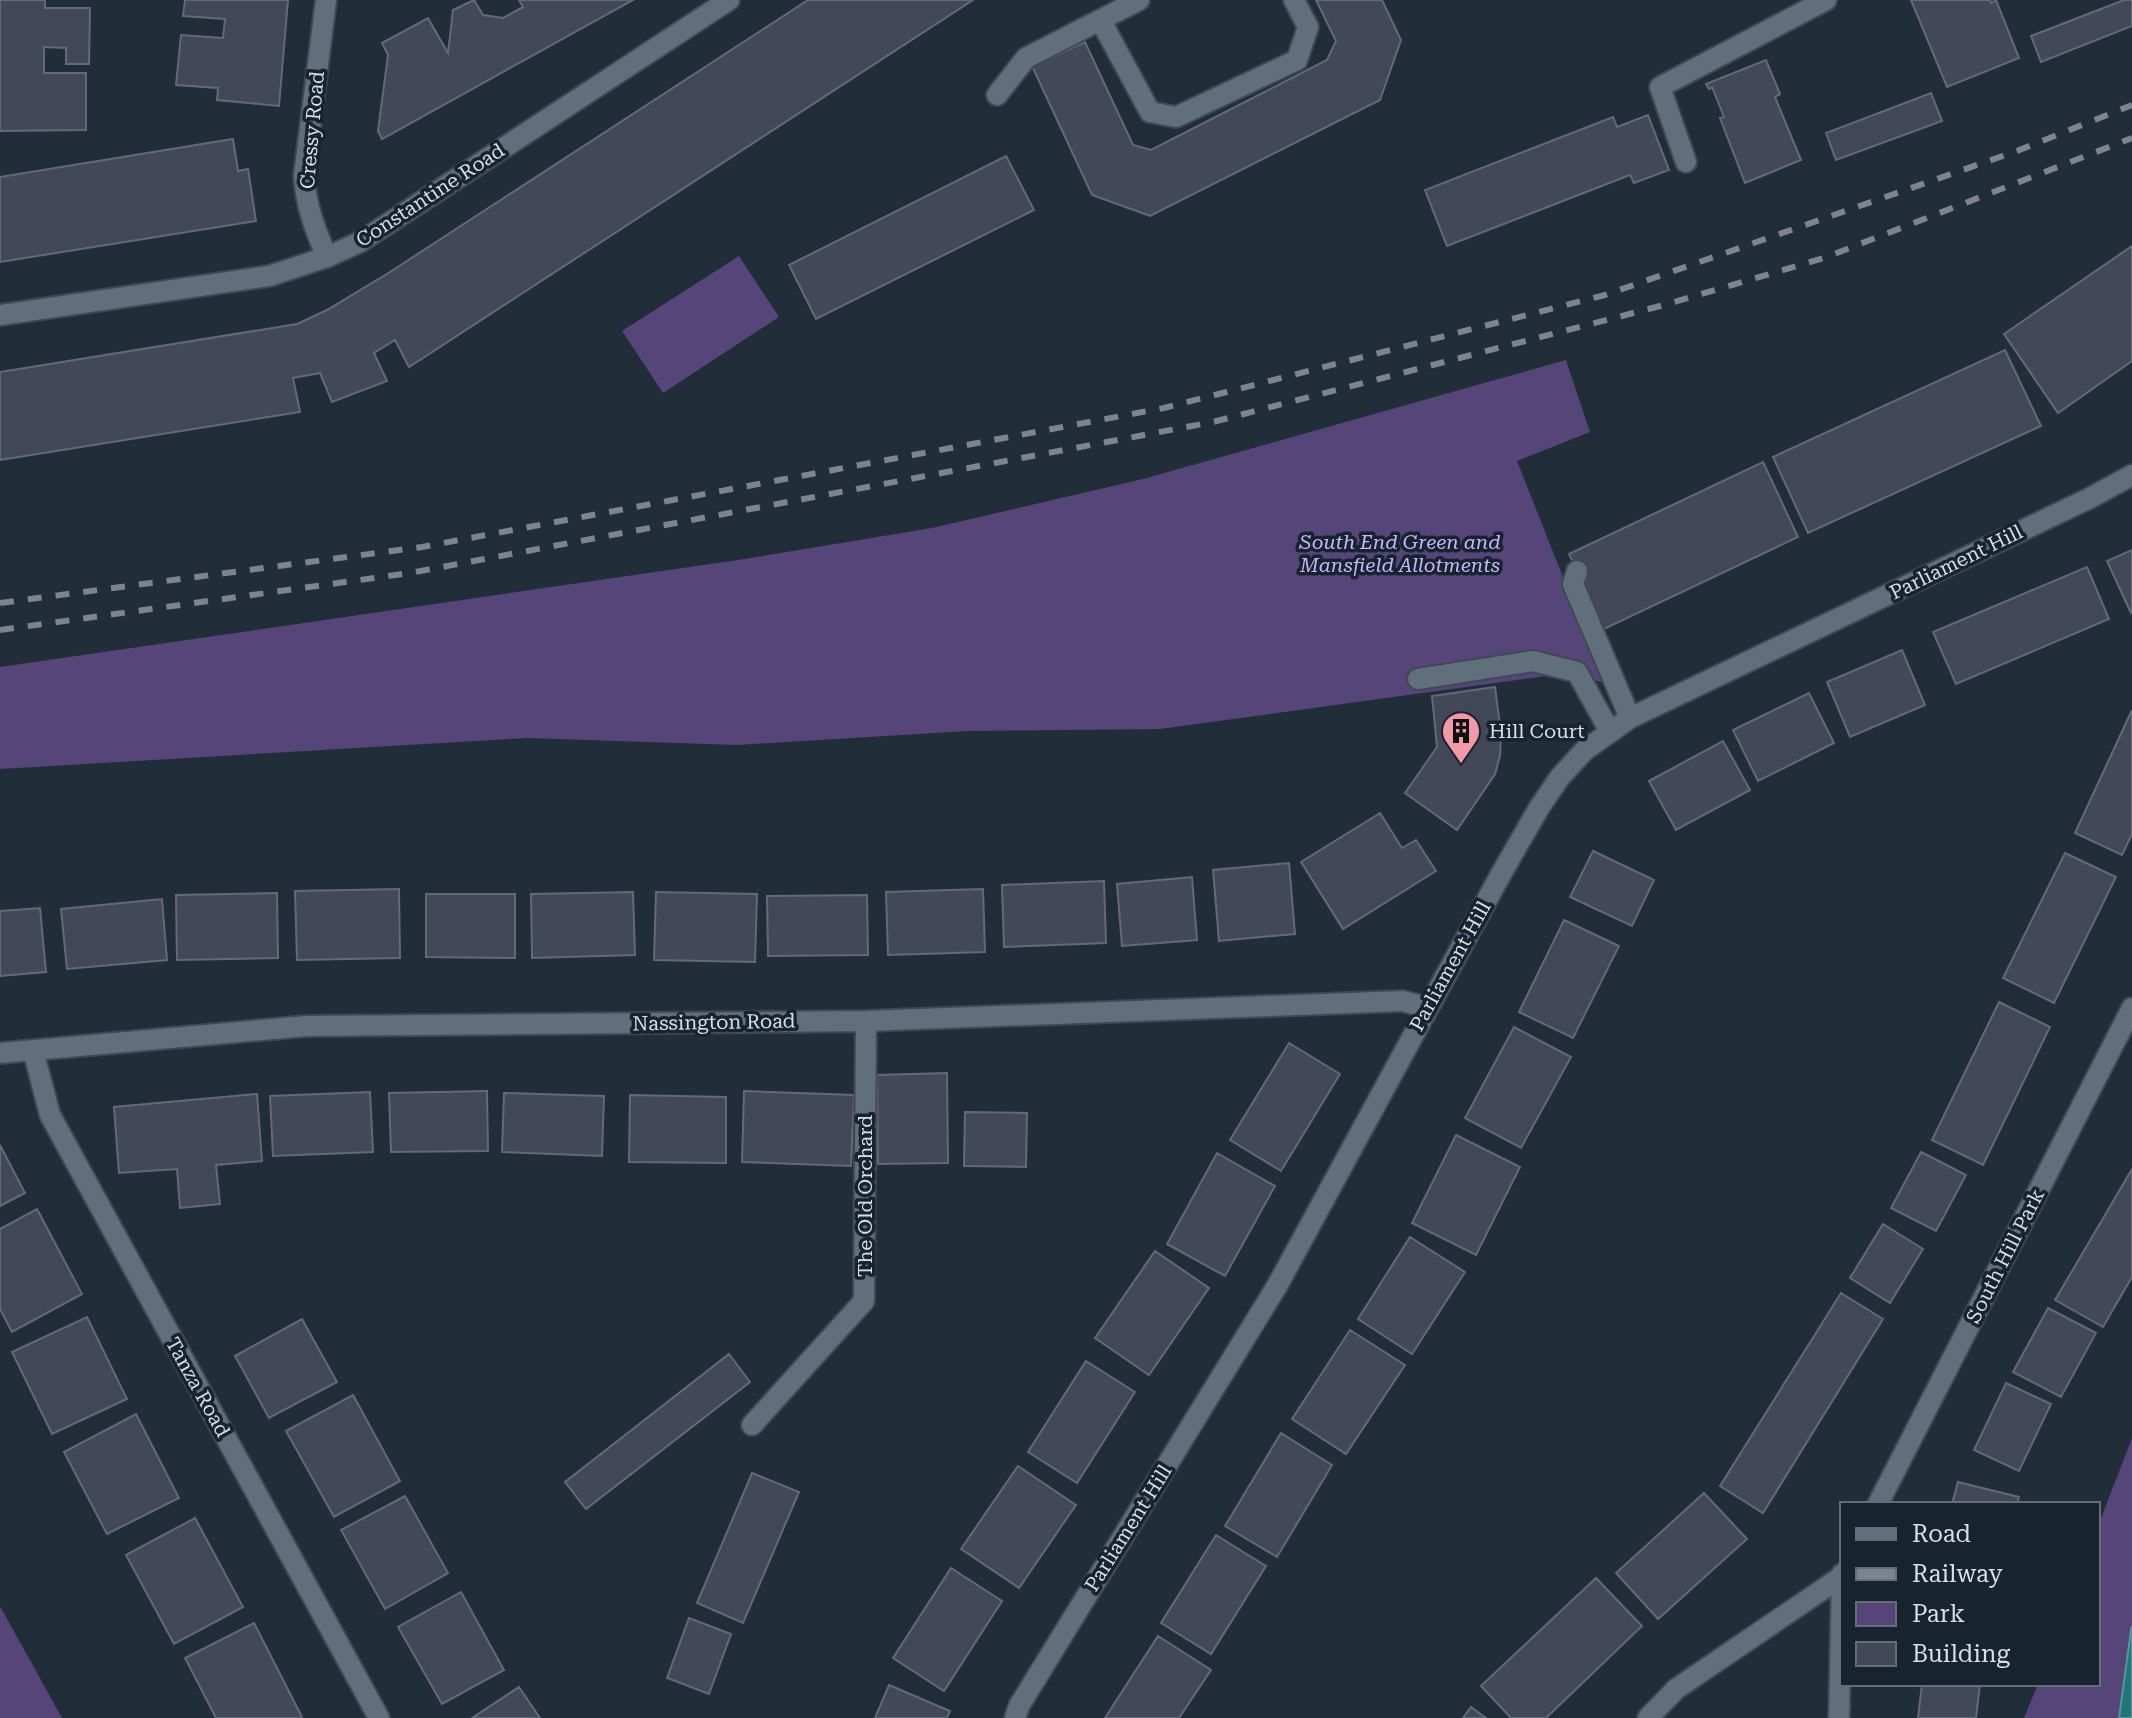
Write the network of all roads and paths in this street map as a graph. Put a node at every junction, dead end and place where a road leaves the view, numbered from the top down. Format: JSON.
{"nodes":[{"id":1,"x":326,"y":0,"type":"edge"},
{"id":2,"x":729,"y":0,"type":"edge"},
{"id":3,"x":1139,"y":0,"type":"edge"},
{"id":4,"x":1294,"y":0,"type":"edge"},
{"id":5,"x":1826,"y":0,"type":"edge"},
{"id":6,"x":1101,"y":21,"type":"junction"},
{"id":7,"x":997,"y":95,"type":"dead end"},
{"id":8,"x":1686,"y":162,"type":"dead end"},
{"id":9,"x":327,"y":257,"type":"junction"},
{"id":10,"x":0,"y":315,"type":"edge"},
{"id":11,"x":2132,"y":475,"type":"edge"},
{"id":12,"x":1577,"y":571,"type":"dead end"},
{"id":13,"x":1418,"y":679,"type":"dead end"},
{"id":14,"x":1630,"y":718,"type":"junction"},
{"id":15,"x":1609,"y":730,"type":"junction"},
{"id":16,"x":1428,"y":1008,"type":"junction"},
{"id":17,"x":2132,"y":1008,"type":"edge"},
{"id":18,"x":866,"y":1021,"type":"junction"},
{"id":19,"x":33,"y":1050,"type":"junction"},
{"id":20,"x":0,"y":1053,"type":"edge"},
{"id":21,"x":752,"y":1425,"type":"dead end"},
{"id":22,"x":1879,"y":1502,"type":"edge"},
{"id":23,"x":1840,"y":1577,"type":"edge"},
{"id":24,"x":1840,"y":1647,"type":"edge"},
{"id":25,"x":379,"y":1718,"type":"edge"},
{"id":26,"x":1015,"y":1718,"type":"edge"},
{"id":27,"x":1648,"y":1718,"type":"edge"},
{"id":28,"x":1839,"y":1718,"type":"edge"}],
"edges":[{"from":1,"to":9,"type":"street","name":"Cressy Road"},
{"from":2,"to":9,"type":"street","name":"Constantine Road"},
{"from":3,"to":6,"type":"street"},
{"from":4,"to":6,"type":"street"},
{"from":5,"to":8,"type":"street"},
{"from":6,"to":7,"type":"street"},
{"from":9,"to":10,"type":"street","name":"Constantine Road"},
{"from":11,"to":14,"type":"street","name":"Parliament Hill"},
{"from":12,"to":14,"type":"street"},
{"from":13,"to":15,"type":"street"},
{"from":14,"to":15,"type":"street","name":"Parliament Hill"},
{"from":15,"to":16,"type":"street","name":"Parliament Hill"},
{"from":16,"to":18,"type":"street","name":"Nassington Road"},
{"from":16,"to":26,"type":"street","name":"Parliament Hill"},
{"from":17,"to":22,"type":"street","name":"South Hill Park"},
{"from":18,"to":19,"type":"street","name":"Nassington Road"},
{"from":18,"to":21,"type":"street","name":"The Old Orchard"},
{"from":19,"to":20,"type":"street","name":"Nassington Road"},
{"from":19,"to":25,"type":"street","name":"Tanza Road"},
{"from":23,"to":27,"type":"street"},
{"from":24,"to":28,"type":"street"}]}
